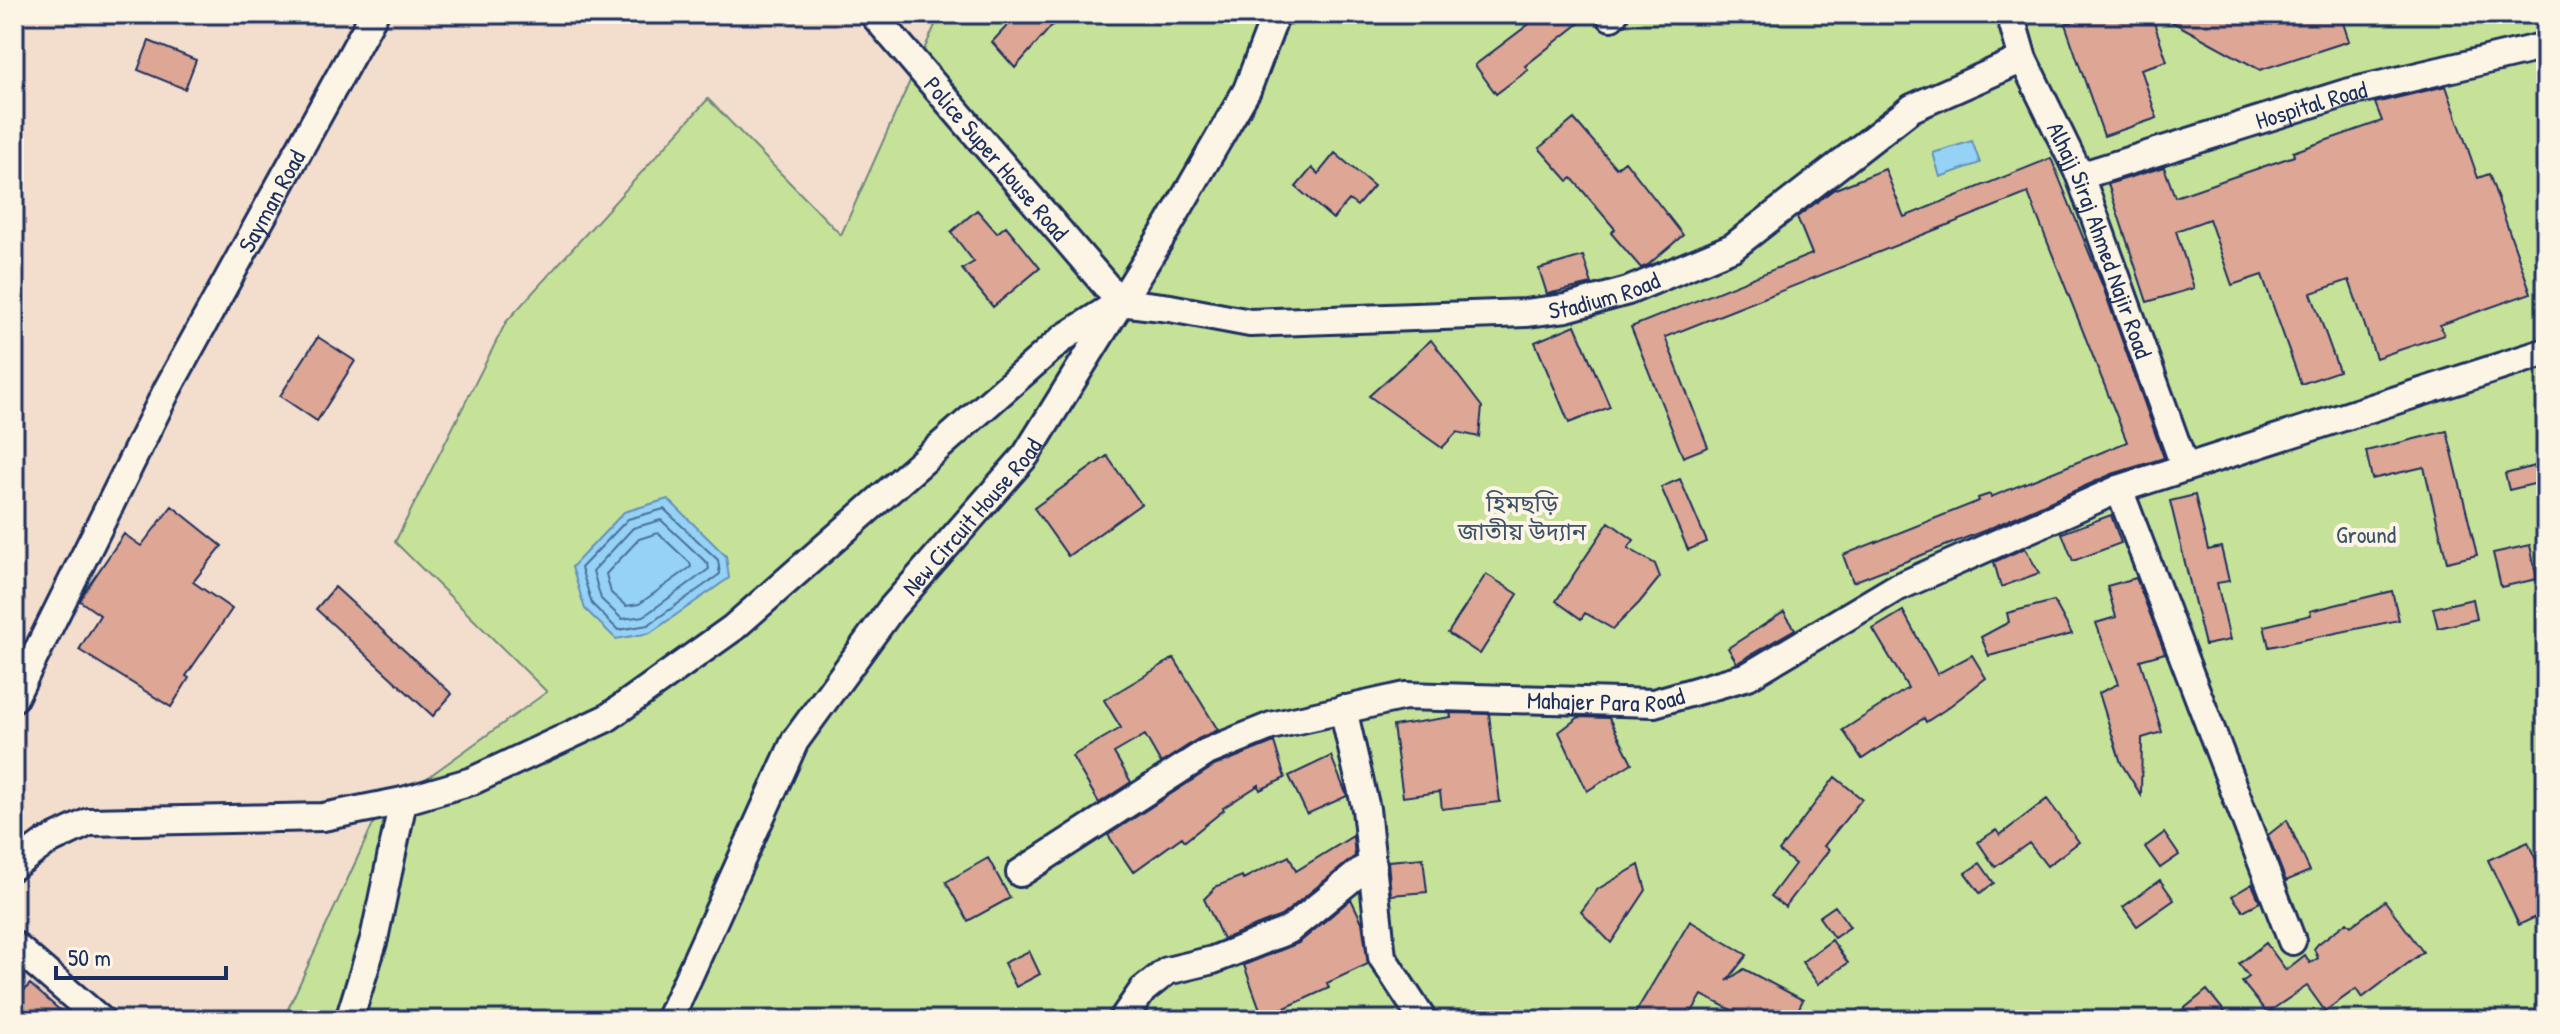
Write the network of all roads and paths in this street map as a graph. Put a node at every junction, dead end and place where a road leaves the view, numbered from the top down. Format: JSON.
{"nodes":[{"id":1,"x":374,"y":14,"type":"edge"},
{"id":2,"x":873,"y":14,"type":"edge"},
{"id":3,"x":1276,"y":14,"type":"edge"},
{"id":4,"x":2010,"y":14,"type":"edge"},
{"id":5,"x":2546,"y":46,"type":"edge"},
{"id":6,"x":2023,"y":59,"type":"junction"},
{"id":7,"x":2080,"y":176,"type":"junction"},
{"id":8,"x":1120,"y":302,"type":"junction"},
{"id":9,"x":2546,"y":352,"type":"edge"},
{"id":10,"x":2185,"y":468,"type":"junction"},
{"id":11,"x":2119,"y":489,"type":"junction"},
{"id":12,"x":14,"y":698,"type":"edge"},
{"id":13,"x":1343,"y":709,"type":"junction"},
{"id":14,"x":403,"y":801,"type":"junction"},
{"id":15,"x":1373,"y":865,"type":"junction"},
{"id":16,"x":14,"y":866,"type":"edge"},
{"id":17,"x":1020,"y":873,"type":"dead end"},
{"id":18,"x":2292,"y":941,"type":"dead end"},
{"id":19,"x":14,"y":945,"type":"edge"},
{"id":20,"x":101,"y":1020,"type":"edge"},
{"id":21,"x":349,"y":1020,"type":"edge"},
{"id":22,"x":669,"y":1020,"type":"edge"},
{"id":23,"x":1122,"y":1020,"type":"edge"},
{"id":24,"x":1423,"y":1020,"type":"edge"}],
"edges":[{"from":1,"to":12,"type":"street","name":"Sayman Road"},
{"from":2,"to":8,"type":"street","name":"Police Super House Road"},
{"from":3,"to":8,"type":"street","name":"New Circuit House Road"},
{"from":4,"to":6,"type":"street","name":"Alhajj Siraj Ahmed Najir Road"},
{"from":5,"to":7,"type":"street","name":"Hospital Road"},
{"from":6,"to":7,"type":"street","name":"Alhajj Siraj Ahmed Najir Road"},
{"from":6,"to":8,"type":"street","name":"Stadium Road"},
{"from":7,"to":10,"type":"street","name":"Alhajj Siraj Ahmed Najir Road"},
{"from":8,"to":14,"type":"street"},
{"from":8,"to":22,"type":"street","name":"New Circuit House Road"},
{"from":9,"to":10,"type":"street","name":"Mahajer Para Road"},
{"from":10,"to":11,"type":"street","name":"Mahajer Para Road"},
{"from":11,"to":13,"type":"street","name":"Mahajer Para Road"},
{"from":11,"to":18,"type":"street"},
{"from":13,"to":15,"type":"street"},
{"from":13,"to":17,"type":"street","name":"Mahajer Para Road"},
{"from":14,"to":16,"type":"street"},
{"from":14,"to":21,"type":"street"},
{"from":15,"to":23,"type":"street"},
{"from":15,"to":24,"type":"street"},
{"from":19,"to":20,"type":"street"}]}
